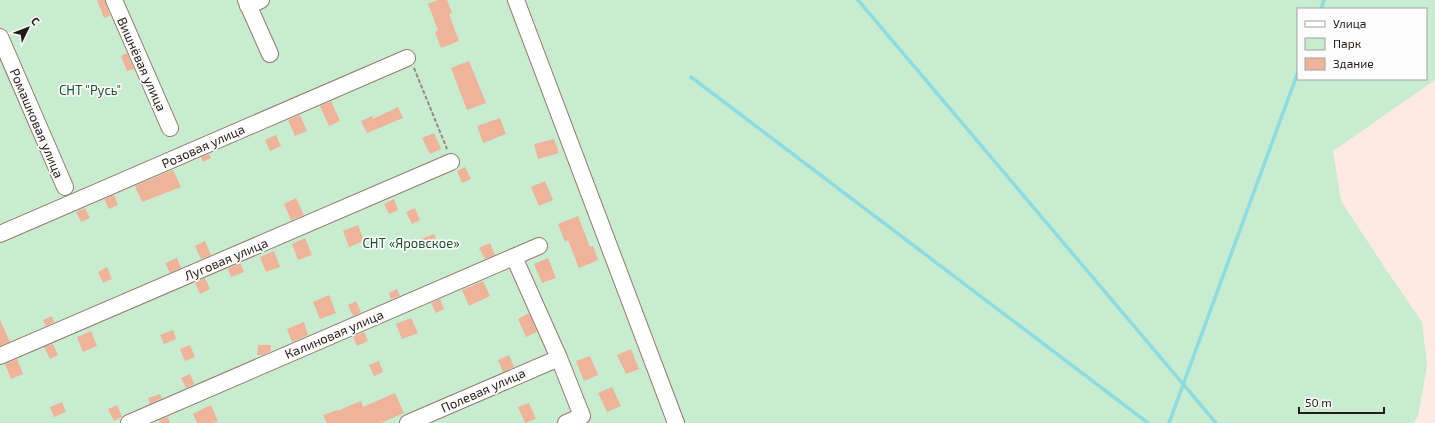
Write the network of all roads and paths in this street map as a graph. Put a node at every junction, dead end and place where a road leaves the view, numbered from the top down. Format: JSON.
{"nodes":[{"id":1,"x":114,"y":0,"type":"edge"},
{"id":2,"x":516,"y":0,"type":"edge"},
{"id":3,"x":252,"y":2,"type":"edge"},
{"id":4,"x":0,"y":37,"type":"edge"},
{"id":5,"x":270,"y":54,"type":"dead end"},
{"id":6,"x":407,"y":58,"type":"joint"},
{"id":7,"x":170,"y":128,"type":"dead end"},
{"id":8,"x":451,"y":162,"type":"joint"},
{"id":9,"x":65,"y":186,"type":"dead end"},
{"id":10,"x":0,"y":234,"type":"edge"},
{"id":11,"x":539,"y":246,"type":"dead end"},
{"id":12,"x":514,"y":257,"type":"junction"},
{"id":13,"x":0,"y":356,"type":"edge"},
{"id":14,"x":559,"y":358,"type":"junction"},
{"id":15,"x":129,"y":423,"type":"edge"},
{"id":16,"x":408,"y":423,"type":"edge"},
{"id":17,"x":566,"y":423,"type":"edge"},
{"id":18,"x":676,"y":423,"type":"edge"}],
"edges":[{"from":1,"to":7,"type":"street","name":"Вишнёвая улица"},
{"from":2,"to":18,"type":"street"},
{"from":3,"to":5,"type":"street"},
{"from":4,"to":9,"type":"street","name":"Ромашковая улица"},
{"from":6,"to":8,"type":"path"},
{"from":6,"to":10,"type":"street","name":"Розовая улица"},
{"from":8,"to":13,"type":"street","name":"Луговая улица"},
{"from":11,"to":12,"type":"street","name":"Калиновая улица"},
{"from":12,"to":14,"type":"street"},
{"from":12,"to":15,"type":"street","name":"Калиновая улица"},
{"from":14,"to":16,"type":"street","name":"Полевая улица"},
{"from":14,"to":17,"type":"street"}]}
